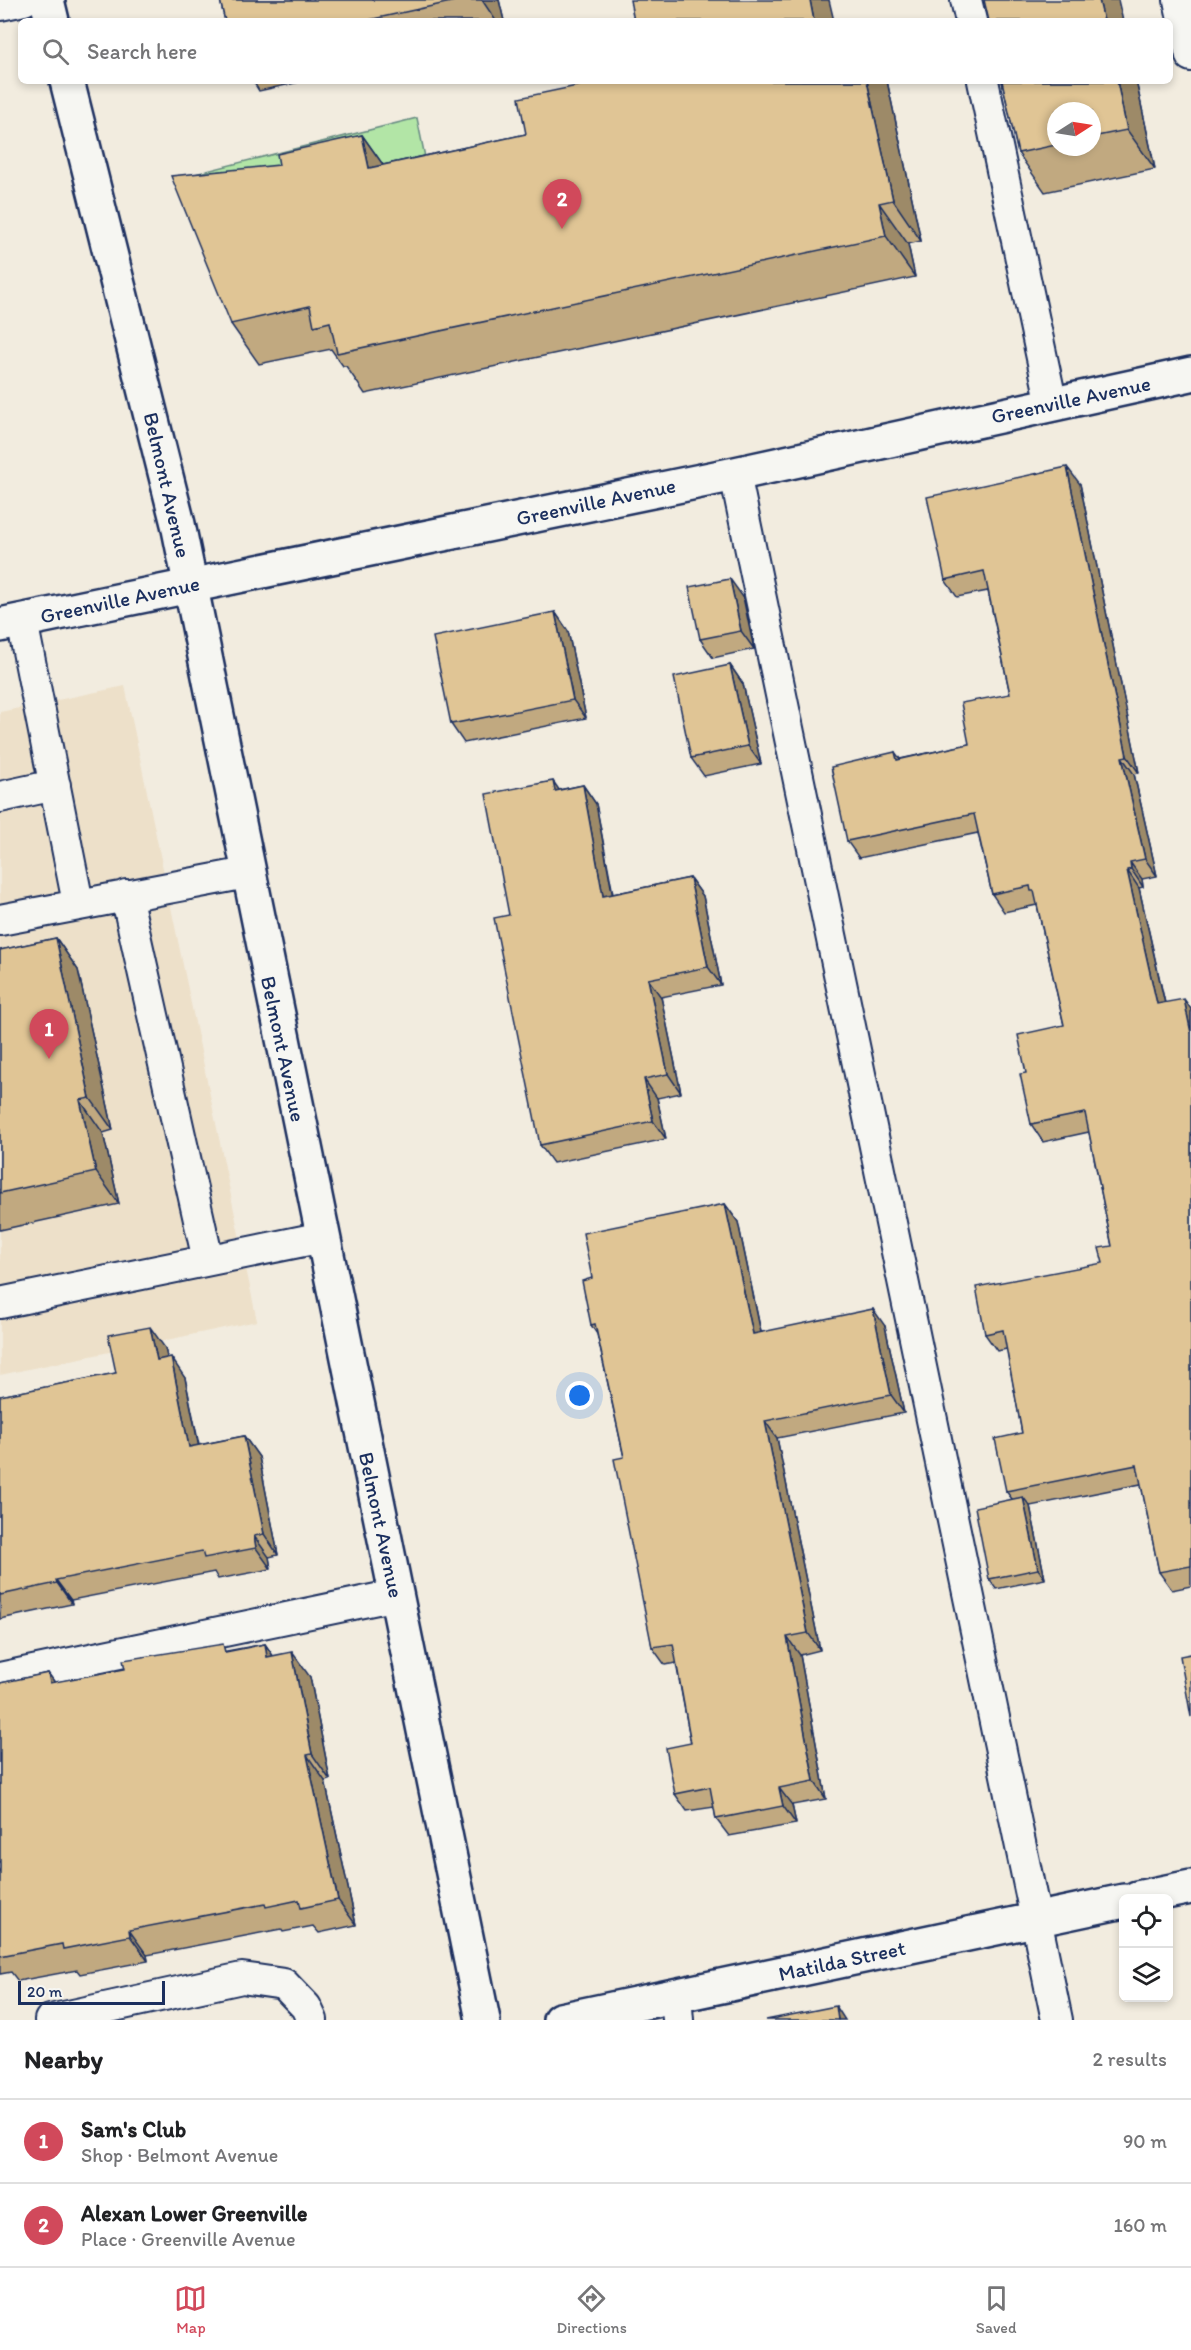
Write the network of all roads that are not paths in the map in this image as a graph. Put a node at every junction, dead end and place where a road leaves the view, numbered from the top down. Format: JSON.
{"nodes":[{"id":1,"x":24,"y":0,"type":"edge"},
{"id":2,"x":47,"y":0,"type":"edge"},
{"id":3,"x":966,"y":0,"type":"edge"},
{"id":4,"x":1179,"y":0,"type":"edge"},
{"id":5,"x":0,"y":5,"type":"edge"},
{"id":6,"x":51,"y":18,"type":"edge"},
{"id":7,"x":969,"y":18,"type":"edge"},
{"id":8,"x":1191,"y":56,"type":"edge"},
{"id":9,"x":68,"y":84,"type":"edge"},
{"id":10,"x":984,"y":84,"type":"edge"},
{"id":11,"x":1191,"y":374,"type":"edge"},
{"id":12,"x":1052,"y":405,"type":"junction"},
{"id":13,"x":735,"y":474,"type":"junction"},
{"id":14,"x":189,"y":585,"type":"junction"},
{"id":15,"x":11,"y":623,"type":"edge"},
{"id":16,"x":56,"y":785,"type":"junction"},
{"id":17,"x":0,"y":797,"type":"edge"},
{"id":18,"x":247,"y":873,"type":"junction"},
{"id":19,"x":126,"y":895,"type":"junction"},
{"id":20,"x":78,"y":903,"type":"junction"},
{"id":21,"x":0,"y":920,"type":"edge"},
{"id":22,"x":323,"y":1238,"type":"junction"},
{"id":23,"x":208,"y":1260,"type":"junction"},
{"id":24,"x":0,"y":1303,"type":"edge"},
{"id":25,"x":396,"y":1595,"type":"junction"},
{"id":26,"x":0,"y":1678,"type":"edge"},
{"id":27,"x":1191,"y":1887,"type":"edge"},
{"id":28,"x":1160,"y":1894,"type":"edge"},
{"id":29,"x":1119,"y":1902,"type":"edge"},
{"id":30,"x":1036,"y":1920,"type":"junction"},
{"id":31,"x":677,"y":2008,"type":"edge"},
{"id":32,"x":50,"y":2020,"type":"edge"},
{"id":33,"x":312,"y":2020,"type":"edge"},
{"id":34,"x":483,"y":2020,"type":"edge"},
{"id":35,"x":560,"y":2020,"type":"edge"},
{"id":36,"x":1057,"y":2020,"type":"edge"}],
"edges":[{"from":1,"to":5,"type":"lane"},
{"from":2,"to":6,"type":"street"},
{"from":3,"to":7,"type":"lane"},
{"from":4,"to":8,"type":"lane"},
{"from":9,"to":14,"type":"street","name":"Belmont Avenue"},
{"from":10,"to":12,"type":"lane"},
{"from":11,"to":12,"type":"street","name":"Greenville Avenue"},
{"from":12,"to":13,"type":"street","name":"Greenville Avenue"},
{"from":13,"to":14,"type":"street","name":"Greenville Avenue"},
{"from":13,"to":30,"type":"lane"},
{"from":14,"to":15,"type":"street","name":"Greenville Avenue"},
{"from":14,"to":18,"type":"street","name":"Belmont Avenue"},
{"from":15,"to":16,"type":"lane"},
{"from":16,"to":17,"type":"lane"},
{"from":16,"to":20,"type":"lane"},
{"from":18,"to":19,"type":"lane"},
{"from":18,"to":22,"type":"street","name":"Belmont Avenue"},
{"from":19,"to":20,"type":"lane"},
{"from":19,"to":23,"type":"lane"},
{"from":20,"to":21,"type":"lane"},
{"from":22,"to":23,"type":"lane"},
{"from":22,"to":25,"type":"street","name":"Belmont Avenue"},
{"from":23,"to":24,"type":"lane"},
{"from":25,"to":26,"type":"lane"},
{"from":25,"to":34,"type":"street","name":"Belmont Avenue"},
{"from":27,"to":28,"type":"street"},
{"from":29,"to":30,"type":"street","name":"Matilda Street"},
{"from":30,"to":31,"type":"street","name":"Matilda Street"},
{"from":30,"to":36,"type":"lane"},
{"from":31,"to":35,"type":"street","name":"Matilda Street"},
{"from":32,"to":33,"type":"lane"}]}
